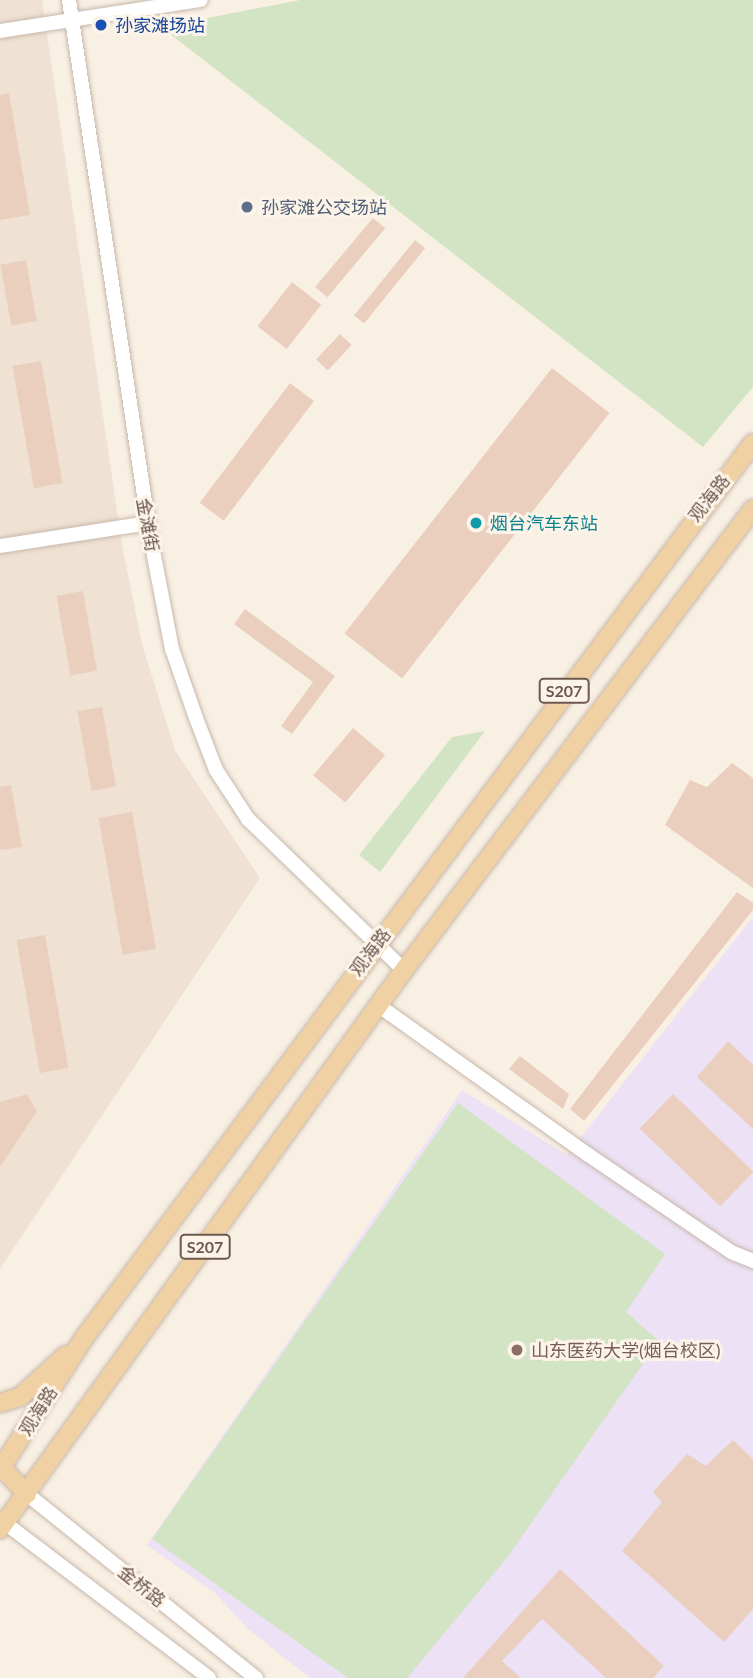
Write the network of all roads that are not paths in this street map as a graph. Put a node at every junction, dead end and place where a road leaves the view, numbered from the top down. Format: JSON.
{"nodes":[{"id":1,"x":69,"y":0,"type":"edge"},
{"id":2,"x":201,"y":0,"type":"edge"},
{"id":3,"x":73,"y":19,"type":"junction"},
{"id":4,"x":0,"y":31,"type":"edge"},
{"id":5,"x":753,"y":443,"type":"edge"},
{"id":6,"x":753,"y":509,"type":"edge"},
{"id":7,"x":148,"y":523,"type":"junction"},
{"id":8,"x":0,"y":546,"type":"edge"},
{"id":9,"x":377,"y":942,"type":"junction"},
{"id":10,"x":404,"y":970,"type":"junction"},
{"id":11,"x":378,"y":1005,"type":"junction"},
{"id":12,"x":753,"y":1261,"type":"edge"},
{"id":13,"x":84,"y":1338,"type":"junction"},
{"id":14,"x":0,"y":1403,"type":"edge"},
{"id":15,"x":1,"y":1468,"type":"edge"},
{"id":16,"x":27,"y":1494,"type":"junction"},
{"id":17,"x":2,"y":1524,"type":"edge"},
{"id":18,"x":209,"y":1678,"type":"edge"},
{"id":19,"x":256,"y":1678,"type":"edge"}],
"edges":[{"from":1,"to":3,"type":"street","name":"金滩街"},
{"from":2,"to":3,"type":"street"},
{"from":3,"to":4,"type":"street"},
{"from":3,"to":7,"type":"street","name":"金滩街"},
{"from":5,"to":9,"type":"main road","name":"观海路","number":"S207"},
{"from":6,"to":10,"type":"main road","number":"S207"},
{"from":7,"to":8,"type":"street"},
{"from":7,"to":9,"type":"street","name":"金滩街"},
{"from":9,"to":10,"type":"street","name":"金滩街"},
{"from":9,"to":13,"type":"main road","name":"观海路","number":"S207"},
{"from":10,"to":11,"type":"main road","number":"S207"},
{"from":11,"to":12,"type":"street"},
{"from":11,"to":16,"type":"main road","number":"S207"},
{"from":13,"to":14,"type":"main road"},
{"from":13,"to":15,"type":"main road","name":"观海路","number":"S207"},
{"from":15,"to":16,"type":"main road"},
{"from":16,"to":17,"type":"main road","number":"S207"},
{"from":16,"to":19,"type":"street","name":"金桥路"},
{"from":17,"to":18,"type":"street","name":"金桥路"}]}
